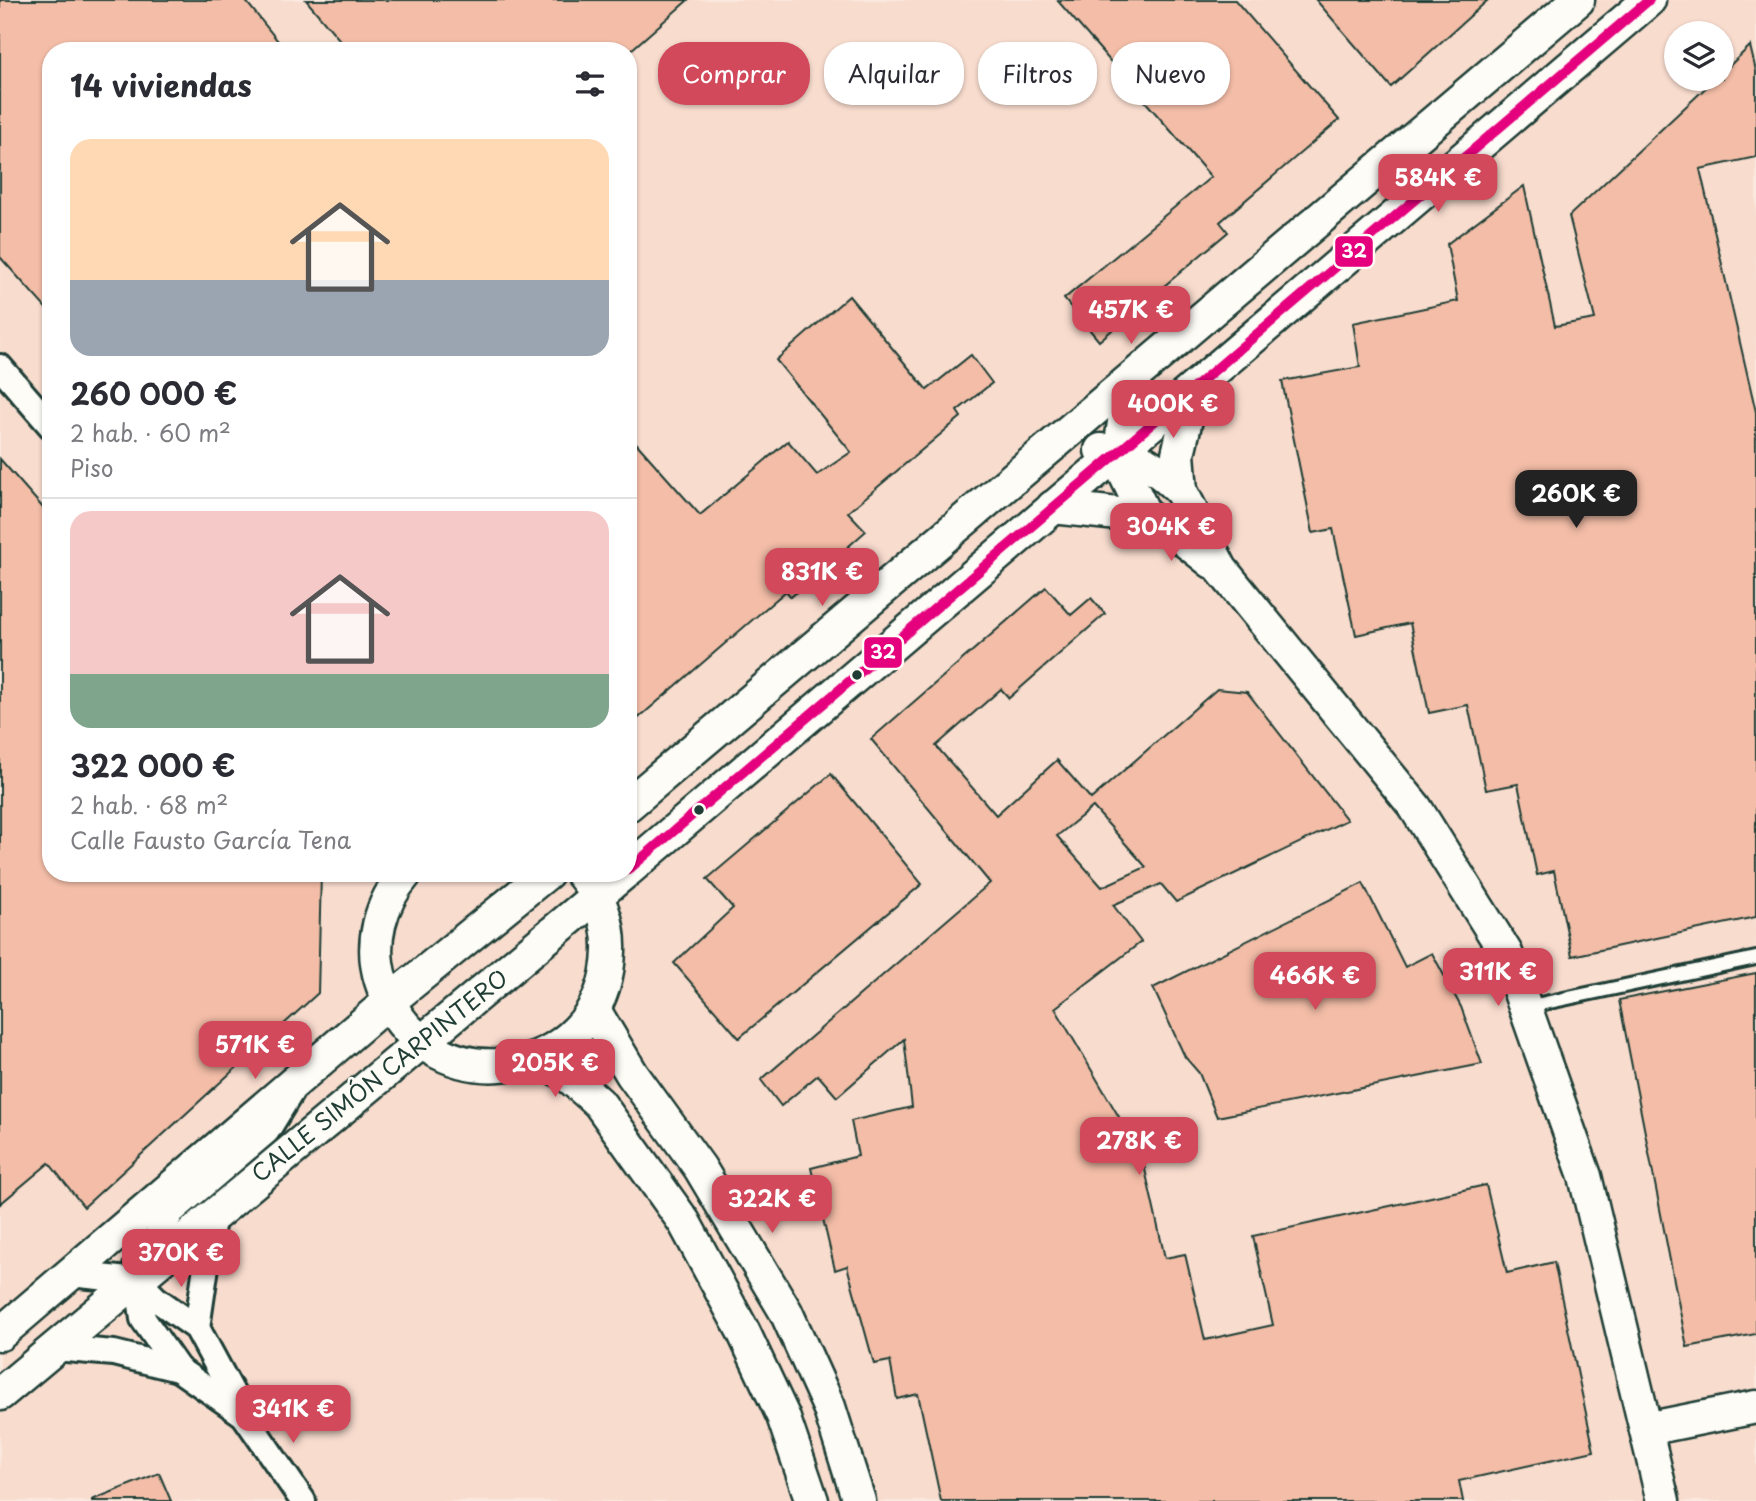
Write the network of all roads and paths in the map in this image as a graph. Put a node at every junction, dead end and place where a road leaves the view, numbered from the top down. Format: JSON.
{"nodes":[{"id":1,"x":1578,"y":0,"type":"edge"},
{"id":2,"x":1649,"y":0,"type":"edge"},
{"id":3,"x":0,"y":366,"type":"edge"},
{"id":4,"x":1130,"y":381,"type":"junction"},
{"id":5,"x":1193,"y":389,"type":"junction"},
{"id":6,"x":42,"y":415,"type":"edge"},
{"id":7,"x":1120,"y":450,"type":"junction"},
{"id":8,"x":1050,"y":451,"type":"junction"},
{"id":9,"x":1181,"y":491,"type":"junction"},
{"id":10,"x":1053,"y":507,"type":"junction"},
{"id":11,"x":1146,"y":517,"type":"junction"},
{"id":12,"x":1222,"y":569,"type":"junction"},
{"id":13,"x":637,"y":797,"type":"edge"},
{"id":14,"x":637,"y":862,"type":"edge"},
{"id":15,"x":398,"y":882,"type":"edge"},
{"id":16,"x":536,"y":882,"type":"edge"},
{"id":17,"x":589,"y":885,"type":"edge"},
{"id":18,"x":1756,"y":958,"type":"edge"},
{"id":19,"x":387,"y":1003,"type":"junction"},
{"id":20,"x":1525,"y":1007,"type":"junction"},
{"id":21,"x":594,"y":1010,"type":"junction"},
{"id":22,"x":421,"y":1043,"type":"junction"},
{"id":23,"x":535,"y":1059,"type":"junction"},
{"id":24,"x":300,"y":1078,"type":"junction"},
{"id":25,"x":214,"y":1212,"type":"junction"},
{"id":26,"x":70,"y":1274,"type":"junction"},
{"id":27,"x":138,"y":1280,"type":"junction"},
{"id":28,"x":197,"y":1328,"type":"junction"},
{"id":29,"x":0,"y":1334,"type":"edge"},
{"id":30,"x":54,"y":1348,"type":"junction"},
{"id":31,"x":178,"y":1369,"type":"junction"},
{"id":32,"x":0,"y":1394,"type":"edge"},
{"id":33,"x":1756,"y":1407,"type":"edge"},
{"id":34,"x":244,"y":1415,"type":"junction"},
{"id":35,"x":1646,"y":1429,"type":"junction"},
{"id":36,"x":303,"y":1501,"type":"edge"},
{"id":37,"x":812,"y":1501,"type":"edge"},
{"id":38,"x":859,"y":1501,"type":"edge"},
{"id":39,"x":1662,"y":1501,"type":"edge"}],
"edges":[{"from":1,"to":4,"type":"street"},
{"from":2,"to":5,"type":"street"},
{"from":3,"to":6,"type":"street"},
{"from":4,"to":7,"type":"street"},
{"from":4,"to":8,"type":"street"},
{"from":5,"to":7,"type":"street"},
{"from":5,"to":9,"type":"street"},
{"from":7,"to":8,"type":"street"},
{"from":7,"to":9,"type":"street"},
{"from":7,"to":10,"type":"street"},
{"from":7,"to":11,"type":"street"},
{"from":8,"to":13,"type":"street"},
{"from":9,"to":12,"type":"street"},
{"from":10,"to":11,"type":"street"},
{"from":10,"to":14,"type":"street"},
{"from":11,"to":12,"type":"street"},
{"from":12,"to":20,"type":"street"},
{"from":15,"to":19,"type":"street"},
{"from":16,"to":19,"type":"street","name":"CALLE SIMÓN CARPINTERO"},
{"from":17,"to":21,"type":"street"},
{"from":17,"to":22,"type":"street","name":"CALLE SIMÓN CARPINTERO"},
{"from":18,"to":20,"type":"lane"},
{"from":19,"to":22,"type":"street"},
{"from":19,"to":24,"type":"street","name":"CALLE SIMÓN CARPINTERO"},
{"from":20,"to":35,"type":"street"},
{"from":21,"to":23,"type":"street"},
{"from":21,"to":38,"type":"street"},
{"from":22,"to":23,"type":"street"},
{"from":22,"to":25,"type":"street","name":"CALLE SIMÓN CARPINTERO"},
{"from":23,"to":37,"type":"street"},
{"from":24,"to":26,"type":"street","name":"CALLE SIMÓN CARPINTERO"},
{"from":24,"to":27,"type":"street","name":"CALLE SIMÓN CARPINTERO"},
{"from":25,"to":27,"type":"street","name":"CALLE SIMÓN CARPINTERO"},
{"from":25,"to":28,"type":"street"},
{"from":26,"to":27,"type":"street"},
{"from":26,"to":29,"type":"street","name":"CALLE SIMÓN CARPINTERO"},
{"from":27,"to":28,"type":"street"},
{"from":27,"to":30,"type":"street","name":"CALLE SIMÓN CARPINTERO"},
{"from":27,"to":31,"type":"street"},
{"from":28,"to":34,"type":"street"},
{"from":30,"to":31,"type":"street"},
{"from":30,"to":32,"type":"street","name":"CALLE SIMÓN CARPINTERO"},
{"from":31,"to":34,"type":"street"},
{"from":33,"to":35,"type":"street"},
{"from":34,"to":36,"type":"street"},
{"from":35,"to":39,"type":"street"}]}
